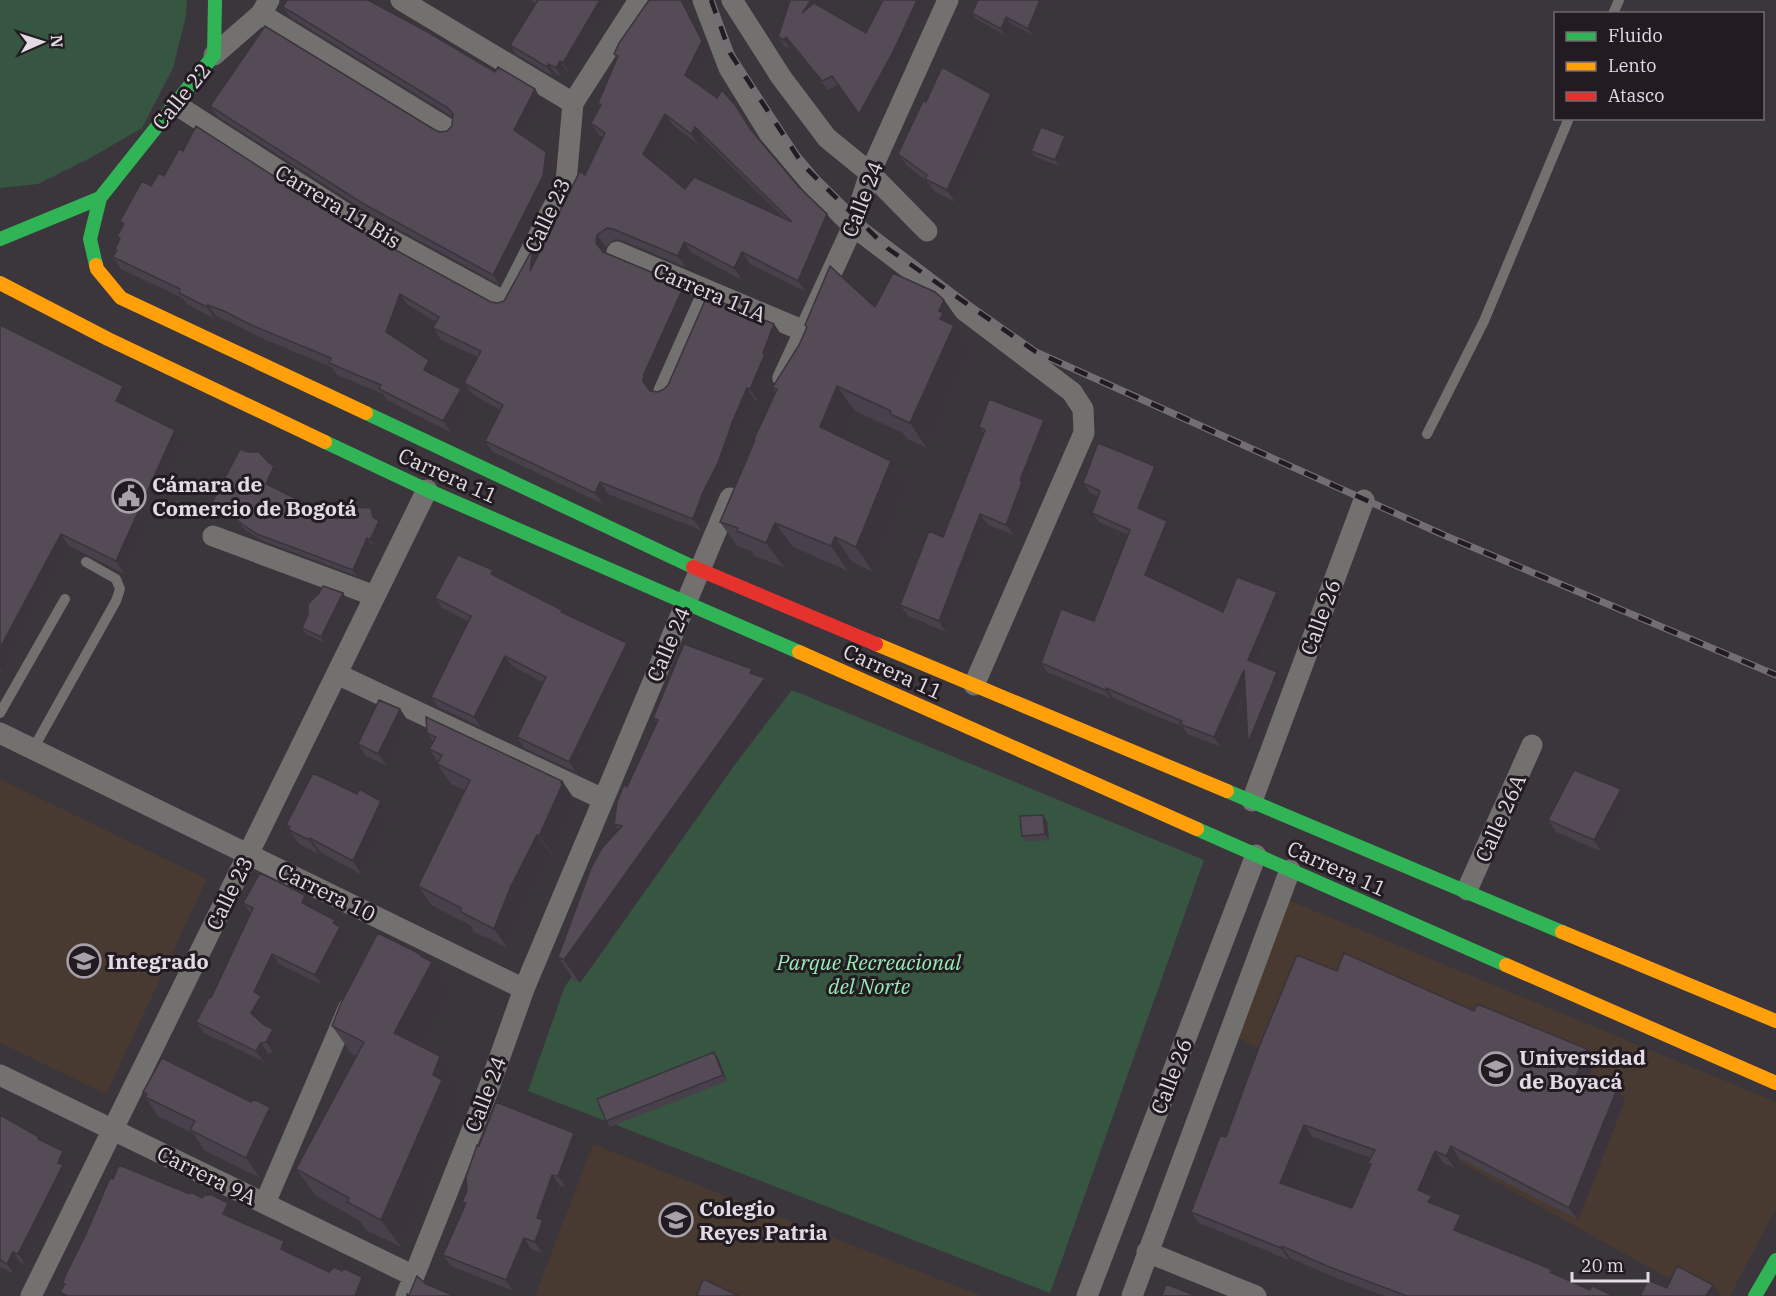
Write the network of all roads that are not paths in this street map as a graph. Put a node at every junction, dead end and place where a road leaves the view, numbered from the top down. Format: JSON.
{"nodes":[{"id":1,"x":215,"y":0,"type":"edge"},
{"id":2,"x":639,"y":0,"type":"edge"},
{"id":3,"x":702,"y":0,"type":"edge"},
{"id":4,"x":732,"y":0,"type":"edge"},
{"id":5,"x":948,"y":0,"type":"edge"},
{"id":6,"x":404,"y":1,"type":"edge"},
{"id":7,"x":265,"y":7,"type":"edge"},
{"id":8,"x":214,"y":55,"type":"junction"},
{"id":9,"x":573,"y":103,"type":"junction"},
{"id":10,"x":175,"y":104,"type":"junction"},
{"id":11,"x":1568,"y":120,"type":"edge"},
{"id":12,"x":448,"y":129,"type":"edge"},
{"id":13,"x":870,"y":173,"type":"junction"},
{"id":14,"x":100,"y":198,"type":"junction"},
{"id":15,"x":853,"y":226,"type":"junction"},
{"id":16,"x":927,"y":231,"type":"dead end"},
{"id":17,"x":0,"y":239,"type":"edge"},
{"id":18,"x":616,"y":252,"type":"dead end"},
{"id":19,"x":0,"y":283,"type":"edge"},
{"id":20,"x":708,"y":292,"type":"junction"},
{"id":21,"x":505,"y":302,"type":"joint"},
{"id":22,"x":804,"y":331,"type":"junction"},
{"id":23,"x":664,"y":391,"type":"edge"},
{"id":24,"x":775,"y":396,"type":"edge"},
{"id":25,"x":1426,"y":434,"type":"dead end"},
{"id":26,"x":737,"y":483,"type":"edge"},
{"id":27,"x":427,"y":490,"type":"junction"},
{"id":28,"x":1364,"y":500,"type":"dead end"},
{"id":29,"x":213,"y":536,"type":"dead end"},
{"id":30,"x":86,"y":562,"type":"edge"},
{"id":31,"x":699,"y":570,"type":"junction"},
{"id":32,"x":375,"y":596,"type":"junction"},
{"id":33,"x":65,"y":599,"type":"dead end"},
{"id":34,"x":686,"y":602,"type":"junction"},
{"id":35,"x":336,"y":674,"type":"junction"},
{"id":36,"x":974,"y":685,"type":"junction"},
{"id":37,"x":0,"y":713,"type":"edge"},
{"id":38,"x":0,"y":733,"type":"edge"},
{"id":39,"x":1532,"y":745,"type":"dead end"},
{"id":40,"x":33,"y":749,"type":"junction"},
{"id":41,"x":603,"y":799,"type":"junction"},
{"id":42,"x":1252,"y":801,"type":"junction"},
{"id":43,"x":248,"y":854,"type":"junction"},
{"id":44,"x":1256,"y":855,"type":"junction"},
{"id":45,"x":1290,"y":870,"type":"junction"},
{"id":46,"x":1467,"y":890,"type":"junction"},
{"id":47,"x":386,"y":921,"type":"junction"},
{"id":48,"x":377,"y":943,"type":"edge"},
{"id":49,"x":358,"y":987,"type":"edge"},
{"id":50,"x":524,"y":988,"type":"junction"},
{"id":51,"x":1776,"y":1021,"type":"edge"},
{"id":52,"x":0,"y":1075,"type":"edge"},
{"id":53,"x":1776,"y":1083,"type":"edge"},
{"id":54,"x":113,"y":1130,"type":"junction"},
{"id":55,"x":265,"y":1203,"type":"junction"},
{"id":56,"x":1147,"y":1252,"type":"junction"},
{"id":57,"x":1776,"y":1260,"type":"edge"},
{"id":58,"x":414,"y":1276,"type":"junction"},
{"id":59,"x":31,"y":1296,"type":"edge"},
{"id":60,"x":406,"y":1296,"type":"edge"},
{"id":61,"x":1086,"y":1296,"type":"edge"},
{"id":62,"x":1132,"y":1296,"type":"edge"},
{"id":63,"x":1256,"y":1296,"type":"edge"},
{"id":64,"x":1755,"y":1296,"type":"edge"}],
"edges":[{"from":1,"to":8,"type":"main road"},
{"from":2,"to":9,"type":"street","name":"Calle 23"},
{"from":3,"to":15,"type":"street"},
{"from":4,"to":13,"type":"street"},
{"from":5,"to":13,"type":"street","name":"Calle 24"},
{"from":6,"to":9,"type":"street"},
{"from":7,"to":8,"type":"street","name":"Calle 22"},
{"from":7,"to":12,"type":"street"},
{"from":8,"to":10,"type":"main road","name":"Calle 22"},
{"from":9,"to":21,"type":"street","name":"Calle 23"},
{"from":10,"to":14,"type":"main road","name":"Calle 22"},
{"from":10,"to":21,"type":"street","name":"Carrera 11 Bis"},
{"from":11,"to":25,"type":"lane"},
{"from":13,"to":15,"type":"street","name":"Calle 24"},
{"from":13,"to":16,"type":"street"},
{"from":14,"to":17,"type":"main road"},
{"from":14,"to":31,"type":"main road","name":"Carrera 11"},
{"from":15,"to":22,"type":"street","name":"Calle 24"},
{"from":15,"to":36,"type":"street"},
{"from":18,"to":20,"type":"street","name":"Carrera 11A"},
{"from":19,"to":27,"type":"main road","name":"Carrera 11"},
{"from":20,"to":22,"type":"street","name":"Carrera 11A"},
{"from":20,"to":23,"type":"street"},
{"from":22,"to":24,"type":"street","name":"Calle 24"},
{"from":26,"to":31,"type":"street","name":"Calle 24"},
{"from":27,"to":32,"type":"street","name":"Calle 23"},
{"from":27,"to":34,"type":"main road","name":"Carrera 11"},
{"from":28,"to":42,"type":"street","name":"Calle 26"},
{"from":29,"to":32,"type":"street"},
{"from":30,"to":40,"type":"lane"},
{"from":31,"to":34,"type":"street","name":"Calle 24"},
{"from":31,"to":36,"type":"main road","name":"Carrera 11"},
{"from":32,"to":35,"type":"street","name":"Calle 23"},
{"from":33,"to":37,"type":"lane"},
{"from":34,"to":41,"type":"street","name":"Calle 24"},
{"from":34,"to":44,"type":"main road","name":"Carrera 11"},
{"from":35,"to":41,"type":"street"},
{"from":35,"to":43,"type":"street","name":"Calle 23"},
{"from":36,"to":42,"type":"main road","name":"Carrera 11"},
{"from":38,"to":40,"type":"street","name":"Carrera 10"},
{"from":39,"to":46,"type":"street","name":"Calle 26A"},
{"from":40,"to":43,"type":"street","name":"Carrera 10"},
{"from":41,"to":50,"type":"street","name":"Calle 24"},
{"from":42,"to":46,"type":"main road","name":"Carrera 11"},
{"from":43,"to":47,"type":"street","name":"Carrera 10"},
{"from":43,"to":54,"type":"street","name":"Calle 23"},
{"from":44,"to":45,"type":"main road","name":"Carrera 11"},
{"from":44,"to":61,"type":"street","name":"Calle 26"},
{"from":45,"to":53,"type":"main road","name":"Carrera 11"},
{"from":45,"to":56,"type":"street","name":"Calle 26"},
{"from":46,"to":51,"type":"main road","name":"Carrera 11"},
{"from":47,"to":48,"type":"street"},
{"from":47,"to":50,"type":"street","name":"Carrera 10"},
{"from":49,"to":55,"type":"street"},
{"from":50,"to":58,"type":"street","name":"Calle 24"},
{"from":52,"to":54,"type":"street","name":"Carrera 9A"},
{"from":54,"to":55,"type":"street","name":"Carrera 9A"},
{"from":54,"to":59,"type":"street","name":"Calle 23"},
{"from":55,"to":58,"type":"street","name":"Carrera 9A"},
{"from":56,"to":62,"type":"street","name":"Calle 26"},
{"from":56,"to":63,"type":"street"},
{"from":57,"to":64,"type":"main road"},
{"from":58,"to":60,"type":"street","name":"Calle 24"}]}
